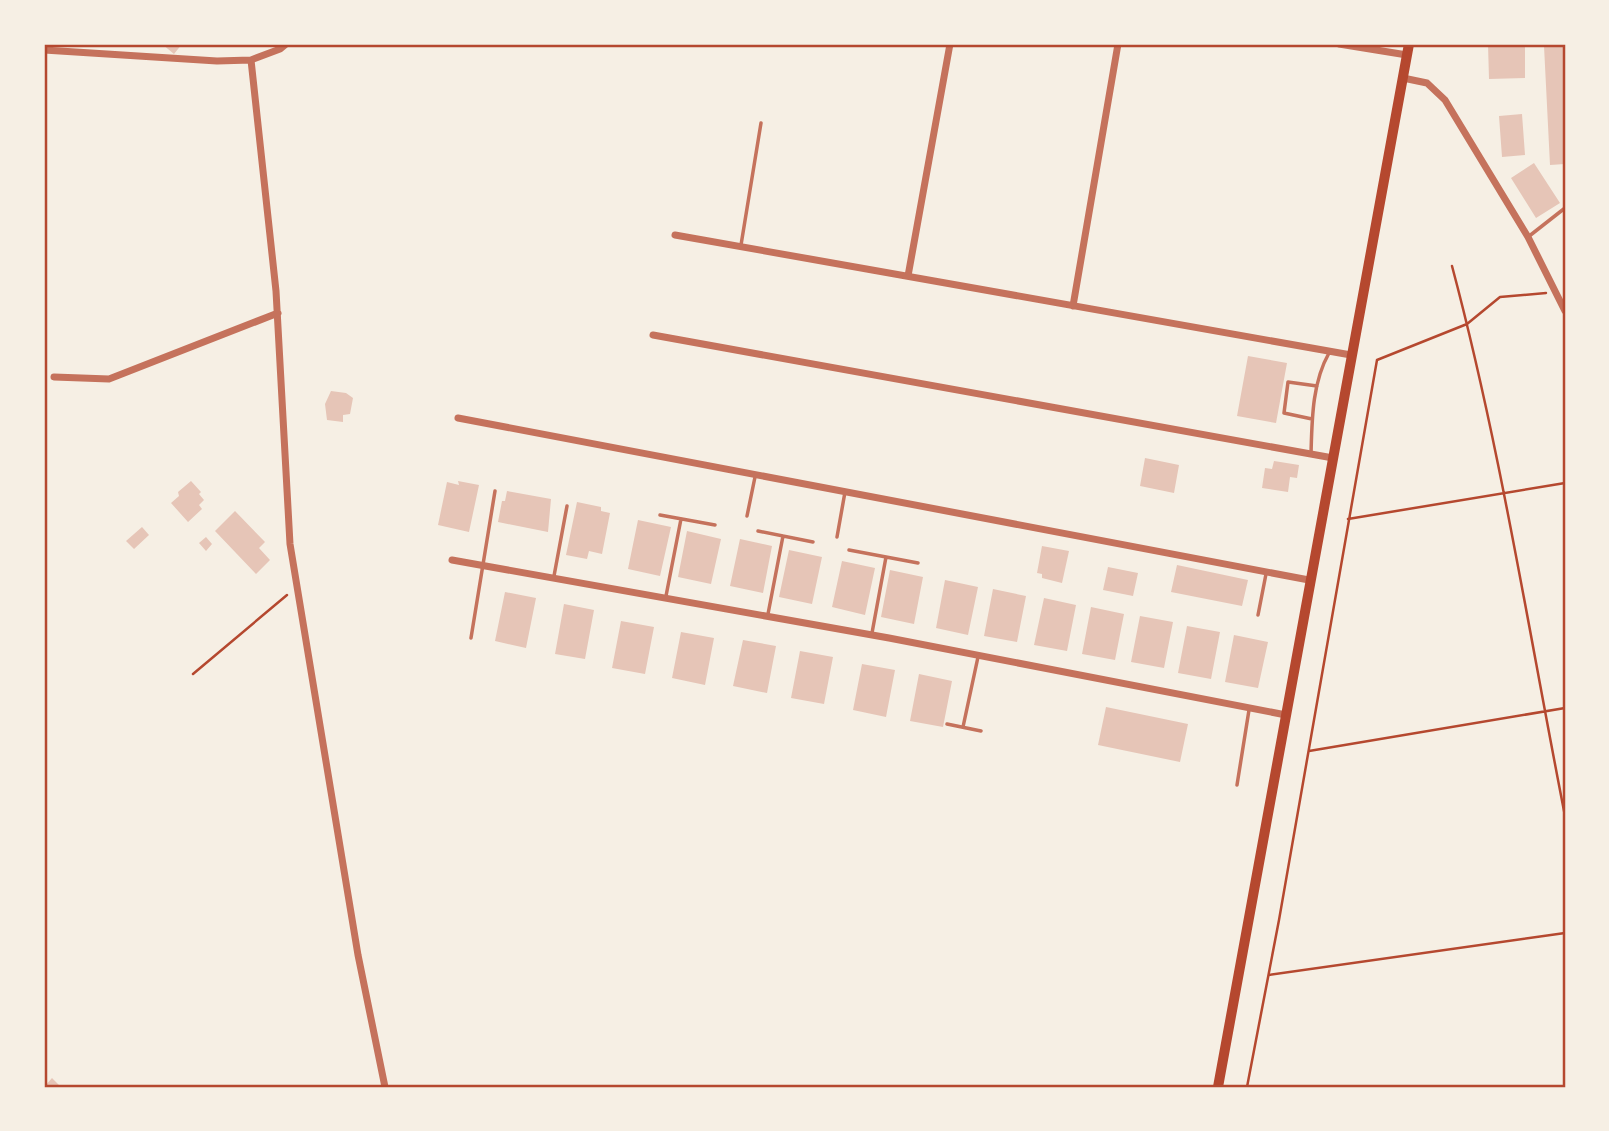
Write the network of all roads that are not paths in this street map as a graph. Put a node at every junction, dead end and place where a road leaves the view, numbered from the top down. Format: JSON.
{"nodes":[{"id":1,"x":286,"y":44,"type":"edge"},
{"id":2,"x":950,"y":44,"type":"edge"},
{"id":3,"x":1118,"y":44,"type":"edge"},
{"id":4,"x":1339,"y":44,"type":"edge"},
{"id":5,"x":1408,"y":49,"type":"edge"},
{"id":6,"x":44,"y":50,"type":"edge"},
{"id":7,"x":251,"y":60,"type":"junction"},
{"id":8,"x":1403,"y":78,"type":"junction"},
{"id":9,"x":761,"y":123,"type":"dead end"},
{"id":10,"x":1565,"y":208,"type":"edge"},
{"id":11,"x":675,"y":235,"type":"dead end"},
{"id":12,"x":1528,"y":237,"type":"junction"},
{"id":13,"x":739,"y":245,"type":"junction"},
{"id":14,"x":908,"y":276,"type":"junction"},
{"id":15,"x":1073,"y":306,"type":"junction"},
{"id":16,"x":1565,"y":312,"type":"edge"},
{"id":17,"x":278,"y":313,"type":"junction"},
{"id":18,"x":653,"y":335,"type":"dead end"},
{"id":19,"x":1330,"y":351,"type":"junction"},
{"id":20,"x":1351,"y":355,"type":"junction"},
{"id":21,"x":54,"y":377,"type":"dead end"},
{"id":22,"x":1317,"y":387,"type":"junction"},
{"id":23,"x":458,"y":418,"type":"dead end"},
{"id":24,"x":1311,"y":419,"type":"junction"},
{"id":25,"x":1311,"y":454,"type":"junction"},
{"id":26,"x":1333,"y":458,"type":"junction"},
{"id":27,"x":756,"y":475,"type":"junction"},
{"id":28,"x":495,"y":491,"type":"dead end"},
{"id":29,"x":845,"y":492,"type":"junction"},
{"id":30,"x":567,"y":506,"type":"dead end"},
{"id":31,"x":660,"y":515,"type":"dead end"},
{"id":32,"x":747,"y":516,"type":"dead end"},
{"id":33,"x":681,"y":519,"type":"junction"},
{"id":34,"x":715,"y":526,"type":"dead end"},
{"id":35,"x":758,"y":531,"type":"dead end"},
{"id":36,"x":783,"y":536,"type":"junction"},
{"id":37,"x":837,"y":537,"type":"dead end"},
{"id":38,"x":813,"y":542,"type":"dead end"},
{"id":39,"x":849,"y":550,"type":"dead end"},
{"id":40,"x":886,"y":557,"type":"junction"},
{"id":41,"x":452,"y":560,"type":"dead end"},
{"id":42,"x":918,"y":563,"type":"dead end"},
{"id":43,"x":483,"y":566,"type":"junction"},
{"id":44,"x":1267,"y":572,"type":"junction"},
{"id":45,"x":554,"y":578,"type":"junction"},
{"id":46,"x":1310,"y":580,"type":"junction"},
{"id":47,"x":665,"y":598,"type":"junction"},
{"id":48,"x":1258,"y":615,"type":"dead end"},
{"id":49,"x":767,"y":617,"type":"junction"},
{"id":50,"x":871,"y":635,"type":"junction"},
{"id":51,"x":471,"y":638,"type":"dead end"},
{"id":52,"x":978,"y":655,"type":"junction"},
{"id":53,"x":1250,"y":708,"type":"junction"},
{"id":54,"x":1286,"y":715,"type":"junction"},
{"id":55,"x":947,"y":724,"type":"dead end"},
{"id":56,"x":963,"y":727,"type":"junction"},
{"id":57,"x":981,"y":731,"type":"dead end"},
{"id":58,"x":1237,"y":785,"type":"dead end"},
{"id":59,"x":384,"y":1087,"type":"edge"},
{"id":60,"x":1218,"y":1087,"type":"edge"}],
"edges":[{"from":1,"to":7,"type":"street"},
{"from":2,"to":14,"type":"street"},
{"from":3,"to":15,"type":"street"},
{"from":4,"to":5,"type":"street"},
{"from":5,"to":8,"type":"main road"},
{"from":6,"to":7,"type":"street"},
{"from":7,"to":17,"type":"street"},
{"from":8,"to":12,"type":"street"},
{"from":8,"to":20,"type":"main road"},
{"from":9,"to":13,"type":"lane"},
{"from":10,"to":12,"type":"lane"},
{"from":11,"to":13,"type":"street"},
{"from":12,"to":16,"type":"street"},
{"from":13,"to":14,"type":"street"},
{"from":14,"to":15,"type":"street"},
{"from":15,"to":19,"type":"street"},
{"from":17,"to":21,"type":"street"},
{"from":17,"to":59,"type":"street"},
{"from":18,"to":25,"type":"street"},
{"from":19,"to":20,"type":"street"},
{"from":19,"to":22,"type":"lane"},
{"from":20,"to":26,"type":"main road"},
{"from":22,"to":24,"type":"lane"},
{"from":22,"to":24,"type":"lane"},
{"from":23,"to":27,"type":"street"},
{"from":24,"to":25,"type":"lane"},
{"from":25,"to":26,"type":"street"},
{"from":26,"to":46,"type":"main road"},
{"from":27,"to":29,"type":"street"},
{"from":27,"to":32,"type":"lane"},
{"from":28,"to":43,"type":"lane"},
{"from":29,"to":37,"type":"lane"},
{"from":29,"to":44,"type":"street"},
{"from":30,"to":45,"type":"lane"},
{"from":31,"to":33,"type":"lane"},
{"from":33,"to":34,"type":"lane"},
{"from":33,"to":47,"type":"lane"},
{"from":35,"to":36,"type":"lane"},
{"from":36,"to":38,"type":"lane"},
{"from":36,"to":49,"type":"lane"},
{"from":39,"to":40,"type":"lane"},
{"from":40,"to":42,"type":"lane"},
{"from":40,"to":50,"type":"lane"},
{"from":41,"to":43,"type":"street"},
{"from":43,"to":45,"type":"street"},
{"from":43,"to":51,"type":"lane"},
{"from":44,"to":46,"type":"street"},
{"from":44,"to":48,"type":"lane"},
{"from":45,"to":47,"type":"street"},
{"from":46,"to":54,"type":"main road"},
{"from":47,"to":49,"type":"street"},
{"from":49,"to":50,"type":"street"},
{"from":50,"to":52,"type":"street"},
{"from":52,"to":53,"type":"street"},
{"from":52,"to":56,"type":"lane"},
{"from":53,"to":54,"type":"street"},
{"from":53,"to":58,"type":"lane"},
{"from":54,"to":60,"type":"main road"},
{"from":55,"to":56,"type":"lane"},
{"from":56,"to":57,"type":"lane"}]}
